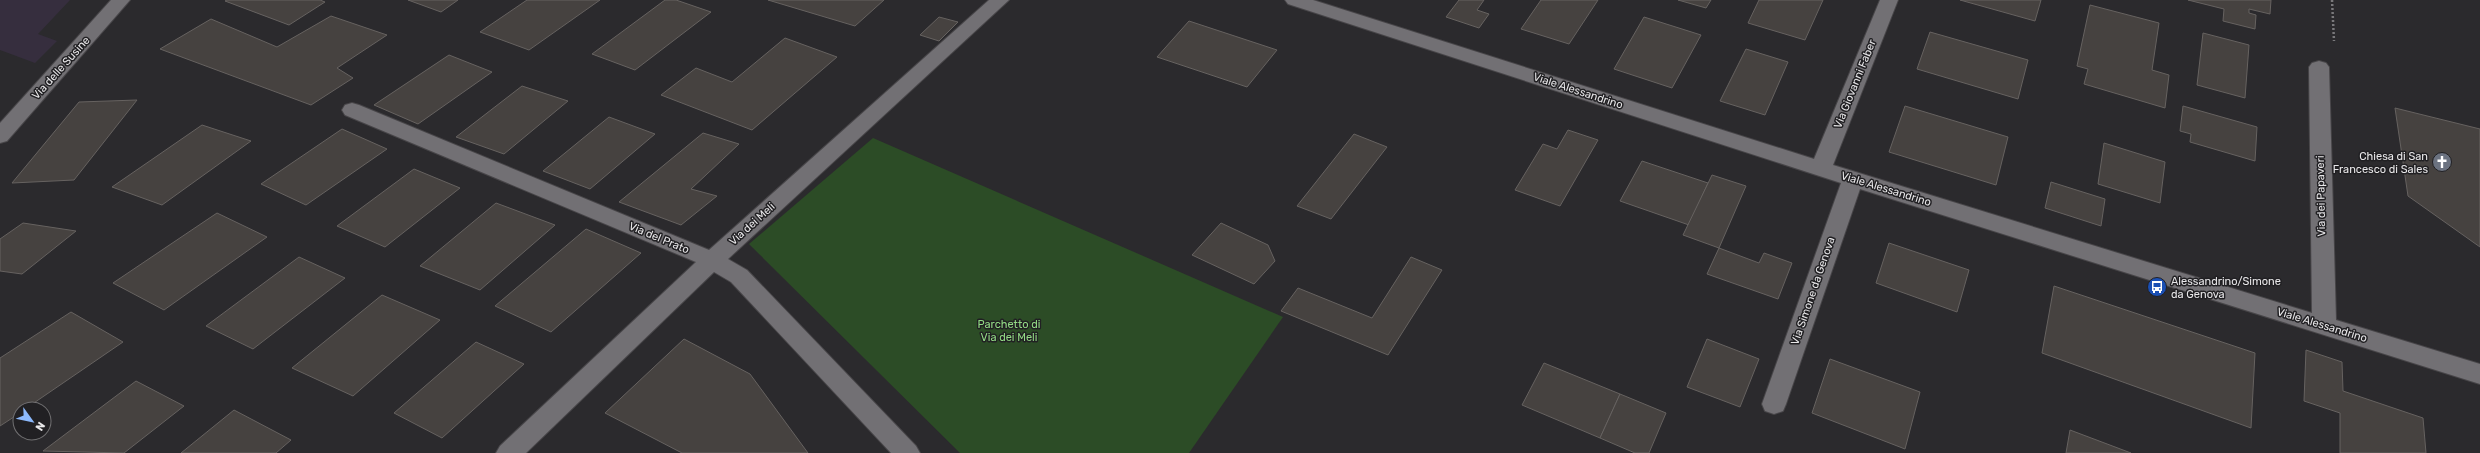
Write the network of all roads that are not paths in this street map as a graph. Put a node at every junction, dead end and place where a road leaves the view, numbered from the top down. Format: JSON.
{"nodes":[{"id":1,"x":121,"y":0,"type":"edge"},
{"id":2,"x":1000,"y":0,"type":"edge"},
{"id":3,"x":1294,"y":0,"type":"edge"},
{"id":4,"x":1889,"y":0,"type":"edge"},
{"id":5,"x":2319,"y":67,"type":"dead end"},
{"id":6,"x":352,"y":110,"type":"dead end"},
{"id":7,"x":0,"y":136,"type":"edge"},
{"id":8,"x":1821,"y":169,"type":"junction"},
{"id":9,"x":1853,"y":179,"type":"junction"},
{"id":10,"x":712,"y":260,"type":"junction"},
{"id":11,"x":2324,"y":326,"type":"junction"},
{"id":12,"x":2480,"y":374,"type":"edge"},
{"id":13,"x":1774,"y":404,"type":"dead end"},
{"id":14,"x":509,"y":453,"type":"edge"},
{"id":15,"x":907,"y":453,"type":"edge"}],
"edges":[{"from":1,"to":7,"type":"street","name":"Via delle Susine"},
{"from":2,"to":10,"type":"street","name":"Via dei Meli"},
{"from":3,"to":8,"type":"street","name":"Viale Alessandrino"},
{"from":4,"to":8,"type":"street","name":"Via Giovanni Faber"},
{"from":5,"to":11,"type":"street","name":"Via dei Papaveri"},
{"from":6,"to":10,"type":"street","name":"Via del Prato"},
{"from":8,"to":9,"type":"street","name":"Viale Alessandrino"},
{"from":9,"to":11,"type":"street","name":"Viale Alessandrino"},
{"from":9,"to":13,"type":"street","name":"Via Simone da Genova"},
{"from":10,"to":14,"type":"street","name":"Via dei Meli"},
{"from":10,"to":15,"type":"street","name":"Via del Prato"},
{"from":11,"to":12,"type":"street","name":"Viale Alessandrino"}]}
